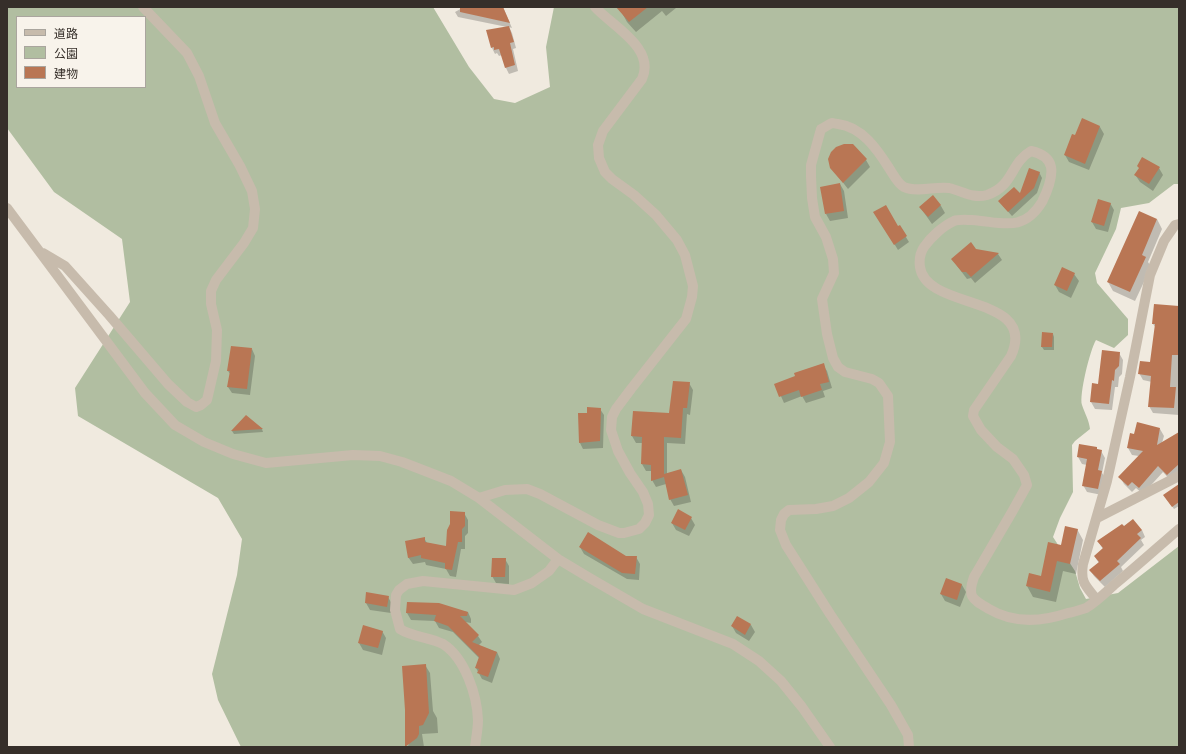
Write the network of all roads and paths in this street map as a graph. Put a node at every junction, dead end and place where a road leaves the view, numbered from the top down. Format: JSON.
{"nodes":[{"id":1,"x":143,"y":7,"type":"edge"},
{"id":2,"x":595,"y":7,"type":"edge"},
{"id":3,"x":7,"y":208,"type":"edge"},
{"id":4,"x":1179,"y":224,"type":"edge"},
{"id":5,"x":39,"y":251,"type":"junction"},
{"id":6,"x":1179,"y":476,"type":"edge"},
{"id":7,"x":480,"y":498,"type":"junction"},
{"id":8,"x":1097,"y":518,"type":"junction"},
{"id":9,"x":1179,"y":529,"type":"edge"},
{"id":10,"x":558,"y":559,"type":"junction"},
{"id":11,"x":1097,"y":600,"type":"junction"},
{"id":12,"x":475,"y":747,"type":"edge"},
{"id":13,"x":830,"y":747,"type":"edge"},
{"id":14,"x":910,"y":747,"type":"edge"}],
"edges":[{"from":1,"to":5,"type":"street"},
{"from":2,"to":7,"type":"street"},
{"from":3,"to":5,"type":"street"},
{"from":4,"to":8,"type":"street"},
{"from":5,"to":7,"type":"street"},
{"from":6,"to":8,"type":"street"},
{"from":7,"to":10,"type":"street"},
{"from":8,"to":11,"type":"street"},
{"from":9,"to":11,"type":"street"},
{"from":10,"to":12,"type":"street"},
{"from":10,"to":13,"type":"street"},
{"from":11,"to":14,"type":"street"}]}
